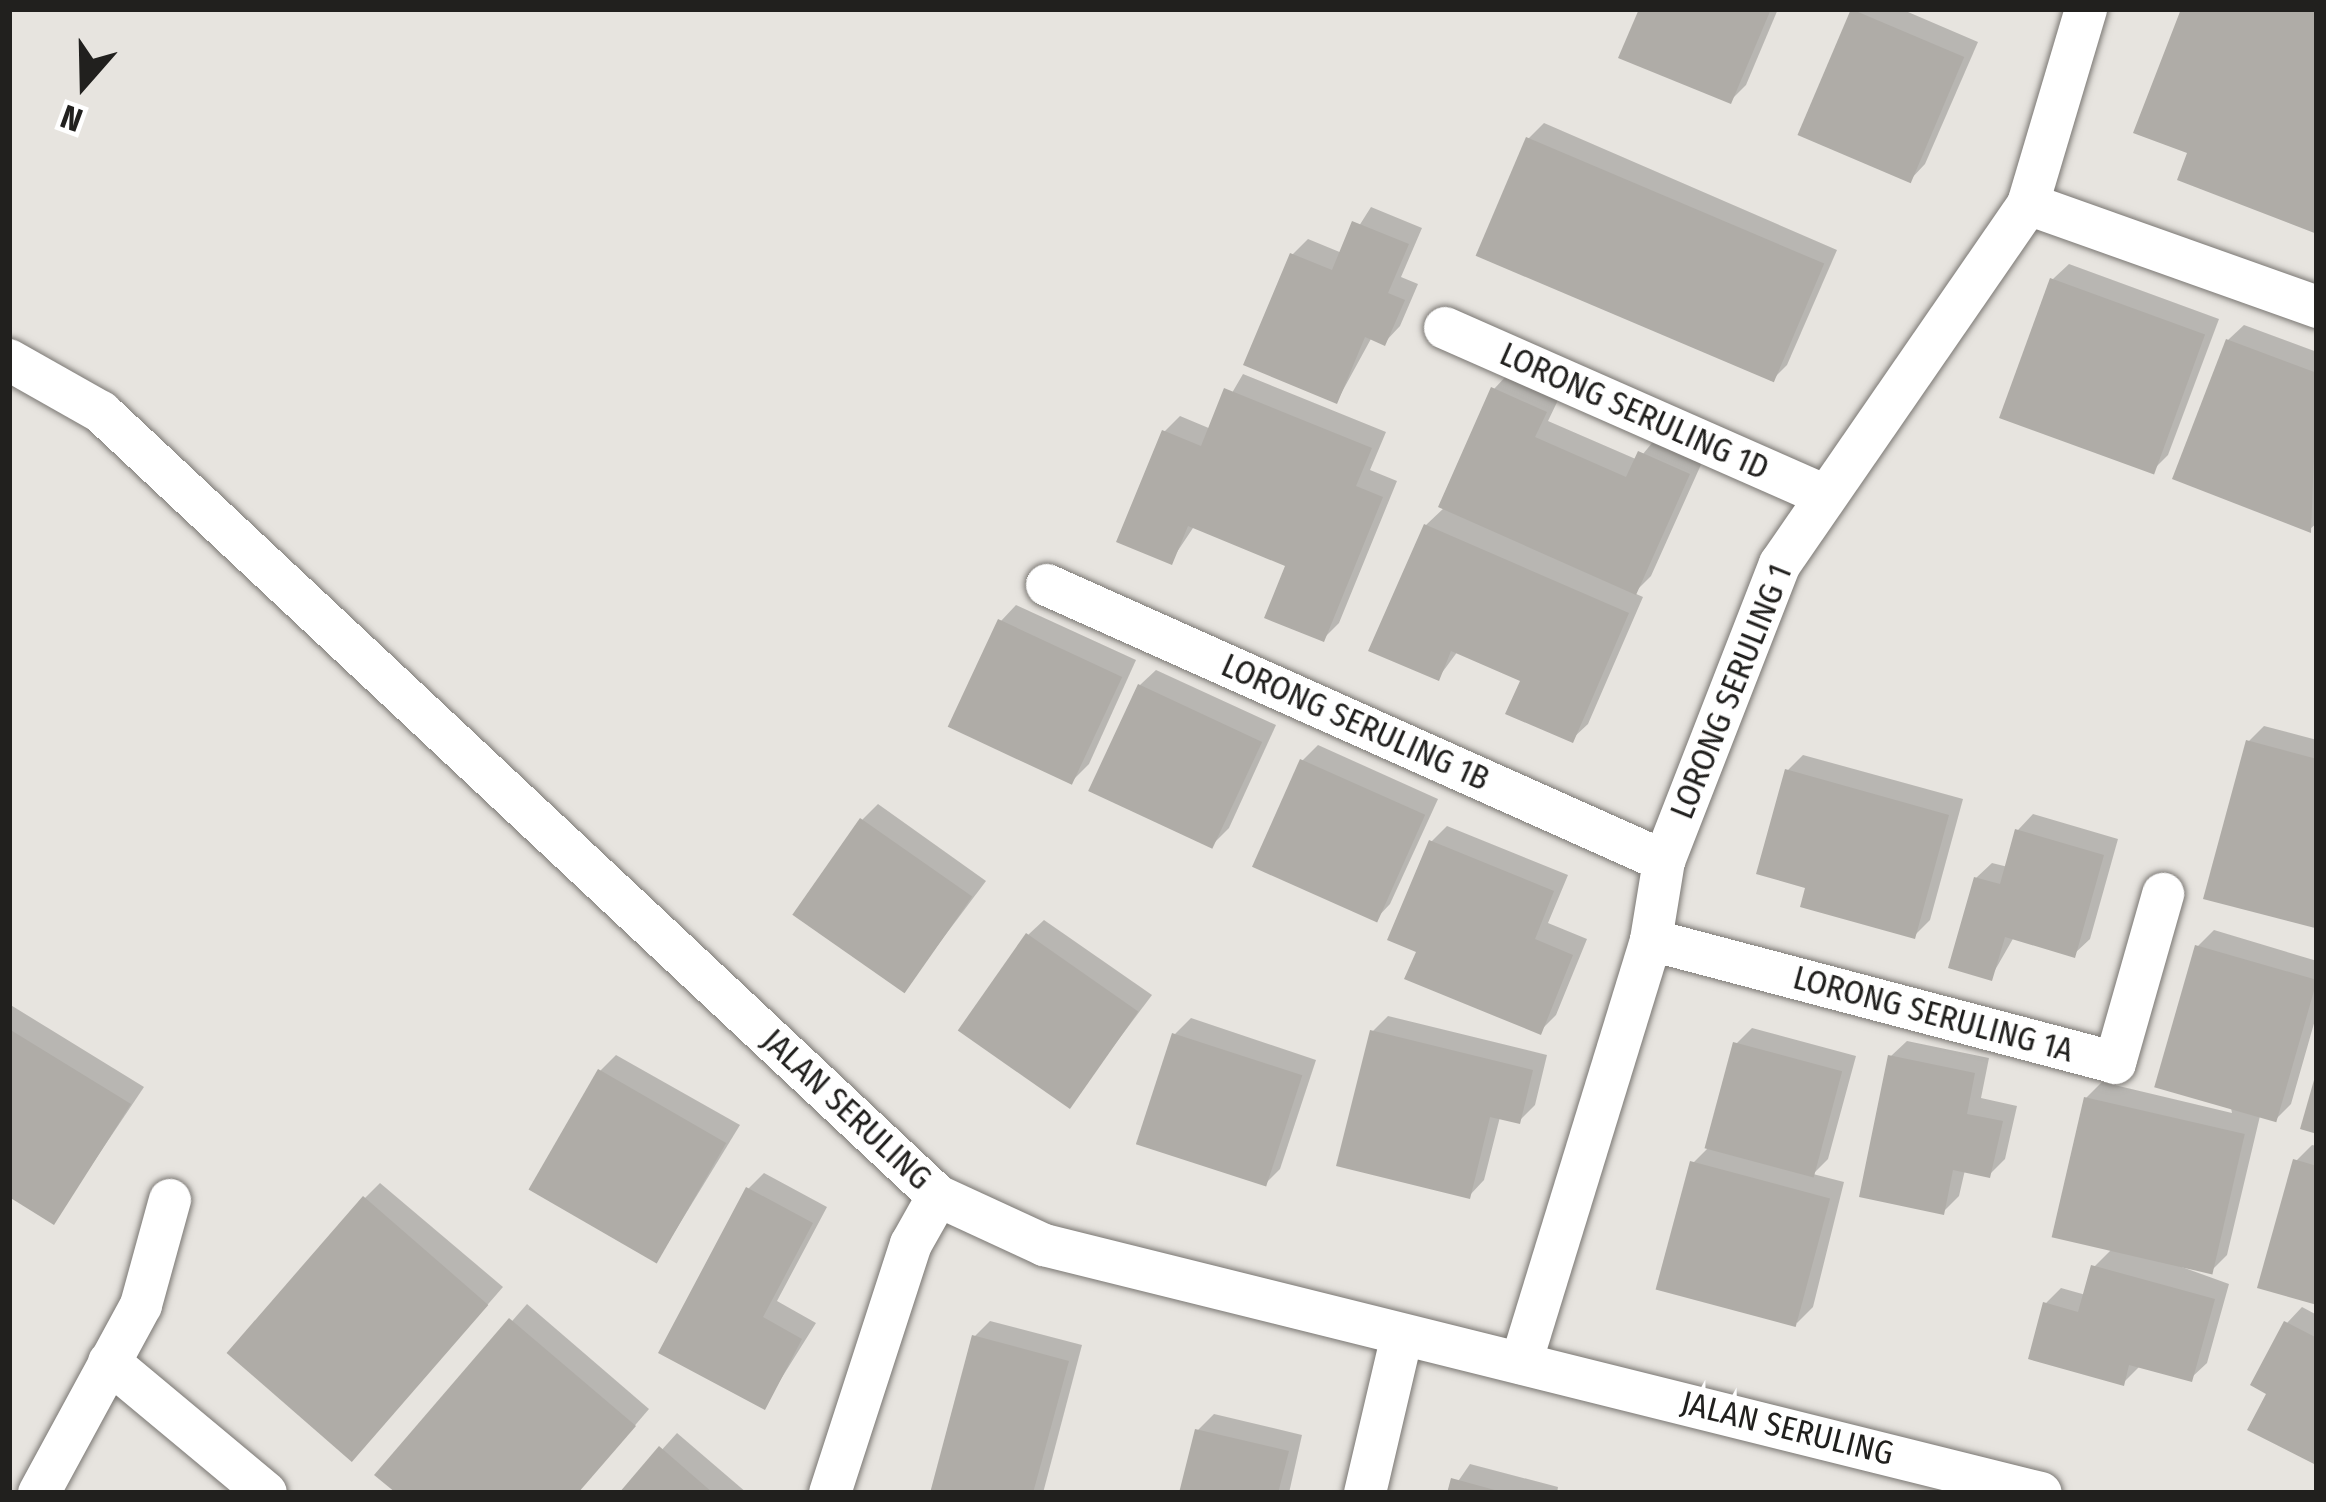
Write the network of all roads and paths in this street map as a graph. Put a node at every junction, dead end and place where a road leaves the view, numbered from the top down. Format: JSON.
{"nodes":[{"id":1,"x":2071,"y":14,"type":"edge"},
{"id":2,"x":2028,"y":205,"type":"junction"},
{"id":3,"x":2317,"y":307,"type":"edge"},
{"id":4,"x":1445,"y":328,"type":"dead end"},
{"id":5,"x":9,"y":360,"type":"edge"},
{"id":6,"x":1822,"y":496,"type":"junction"},
{"id":7,"x":1047,"y":585,"type":"dead end"},
{"id":8,"x":1664,"y":861,"type":"junction"},
{"id":9,"x":2163,"y":893,"type":"dead end"},
{"id":10,"x":1651,"y":940,"type":"junction"},
{"id":11,"x":938,"y":1196,"type":"junction"},
{"id":12,"x":170,"y":1200,"type":"dead end"},
{"id":13,"x":1402,"y":1336,"type":"junction"},
{"id":14,"x":110,"y":1362,"type":"junction"},
{"id":15,"x":1521,"y":1363,"type":"junction"},
{"id":16,"x":1909,"y":1476,"type":"edge"},
{"id":17,"x":39,"y":1493,"type":"edge"},
{"id":18,"x":266,"y":1493,"type":"edge"},
{"id":19,"x":830,"y":1493,"type":"edge"},
{"id":20,"x":1365,"y":1493,"type":"edge"},
{"id":21,"x":2042,"y":1493,"type":"edge"}],
"edges":[{"from":1,"to":2,"type":"street","name":"LORONG SERULING 1"},
{"from":2,"to":3,"type":"street"},
{"from":2,"to":6,"type":"street","name":"LORONG SERULING 1"},
{"from":4,"to":6,"type":"street","name":"LORONG SERULING 1D"},
{"from":5,"to":11,"type":"street","name":"JALAN SERULING"},
{"from":6,"to":8,"type":"street","name":"LORONG SERULING 1"},
{"from":7,"to":8,"type":"street","name":"LORONG SERULING 1B"},
{"from":8,"to":10,"type":"street","name":"LORONG SERULING 1"},
{"from":9,"to":10,"type":"street","name":"LORONG SERULING 1A"},
{"from":10,"to":15,"type":"street","name":"LORONG SERULING 1"},
{"from":11,"to":13,"type":"street","name":"JALAN SERULING"},
{"from":11,"to":19,"type":"street"},
{"from":12,"to":14,"type":"street"},
{"from":13,"to":15,"type":"street","name":"JALAN SERULING"},
{"from":13,"to":20,"type":"street"},
{"from":14,"to":17,"type":"street"},
{"from":14,"to":18,"type":"street"},
{"from":15,"to":16,"type":"street","name":"JALAN SERULING"},
{"from":16,"to":21,"type":"street","name":"JALAN SERULING"}]}
